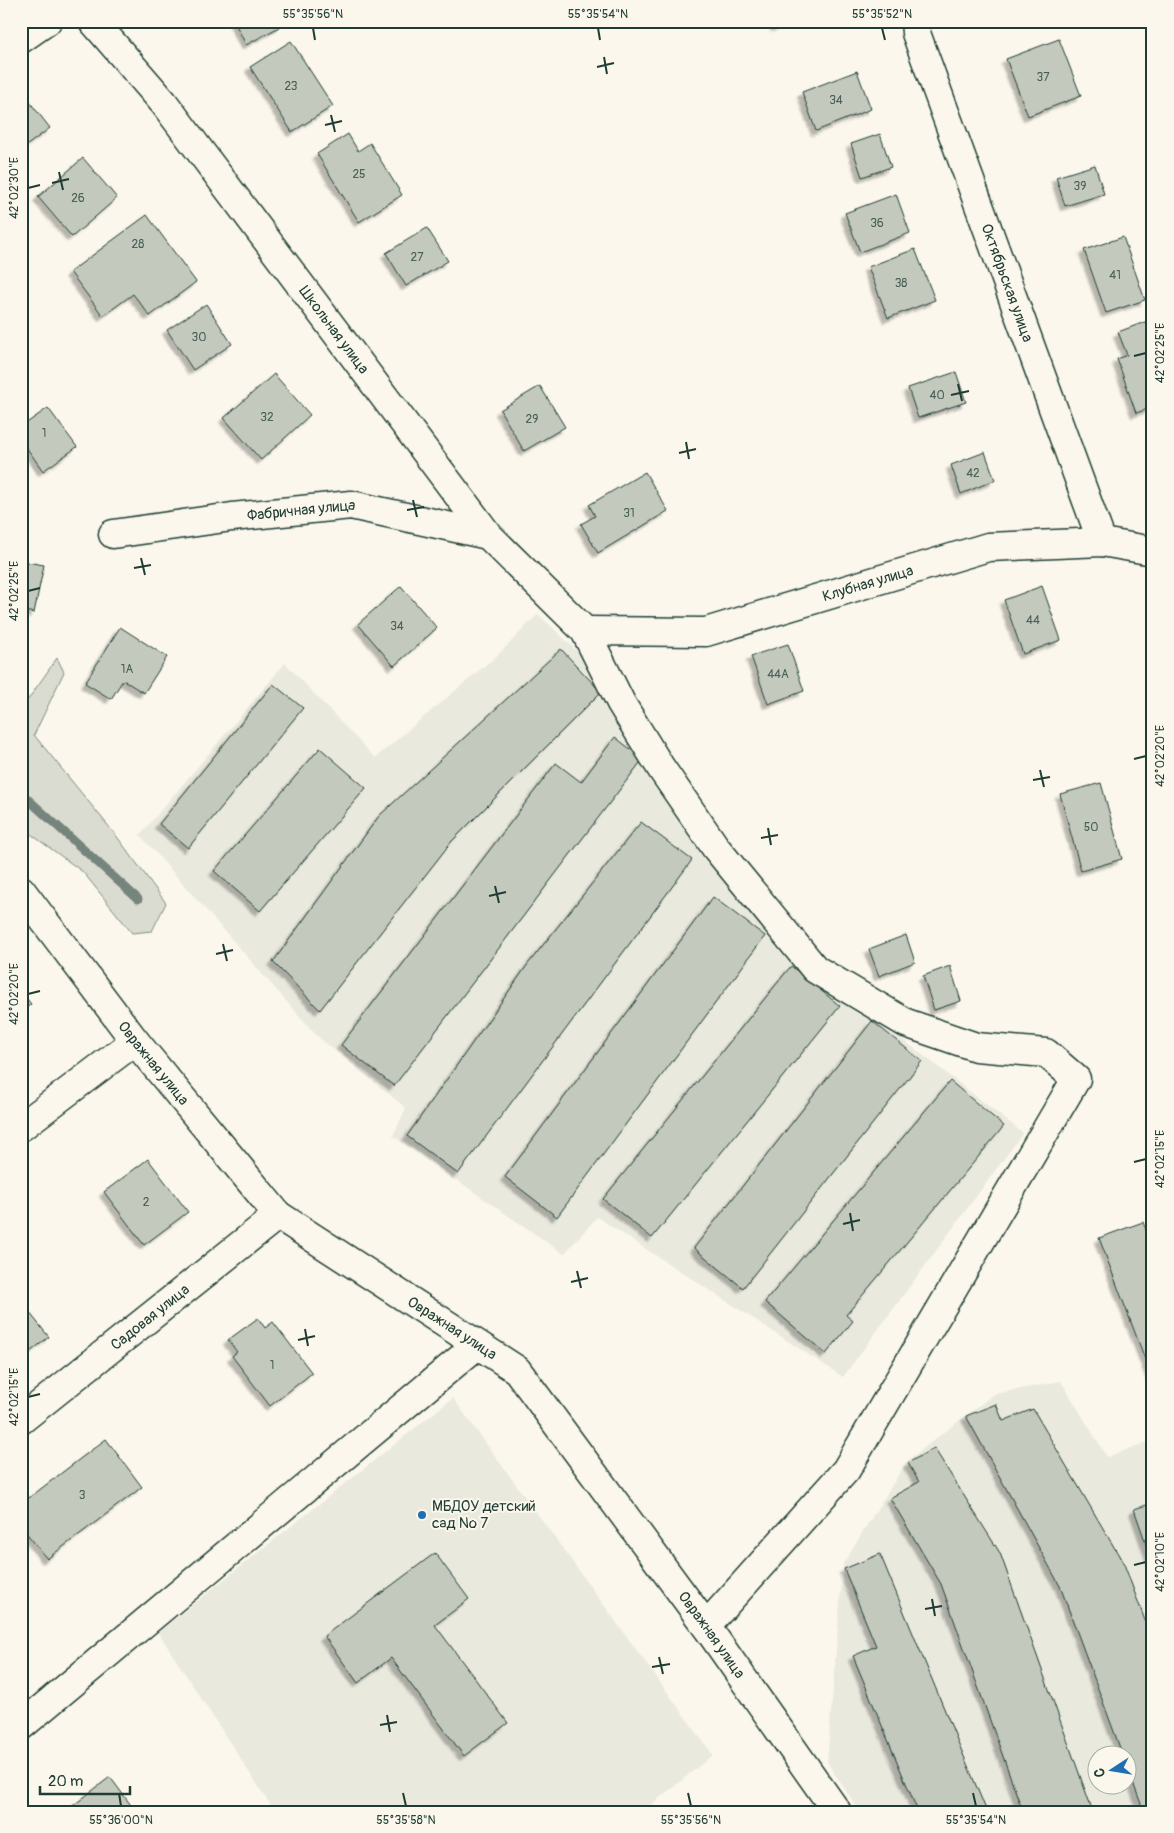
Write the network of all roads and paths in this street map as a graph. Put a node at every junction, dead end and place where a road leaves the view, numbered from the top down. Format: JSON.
{"nodes":[{"id":1,"x":47,"y":21,"type":"edge"},
{"id":2,"x":93,"y":21,"type":"edge"},
{"id":3,"x":915,"y":21,"type":"edge"},
{"id":4,"x":21,"y":39,"type":"edge"},
{"id":5,"x":113,"y":534,"type":"dead end"},
{"id":6,"x":488,"y":535,"type":"junction"},
{"id":7,"x":1102,"y":542,"type":"junction"},
{"id":8,"x":1153,"y":551,"type":"edge"},
{"id":9,"x":585,"y":631,"type":"junction"},
{"id":10,"x":21,"y":890,"type":"edge"},
{"id":11,"x":135,"y":1041,"type":"junction"},
{"id":12,"x":21,"y":1127,"type":"edge"},
{"id":13,"x":278,"y":1215,"type":"junction"},
{"id":14,"x":477,"y":1345,"type":"junction"},
{"id":15,"x":21,"y":1420,"type":"edge"},
{"id":16,"x":706,"y":1626,"type":"junction"},
{"id":17,"x":21,"y":1726,"type":"edge"},
{"id":18,"x":837,"y":1812,"type":"edge"}],
"edges":[{"from":1,"to":4,"type":"street"},
{"from":2,"to":6,"type":"street","name":"Школьная улица"},
{"from":3,"to":7,"type":"street","name":"Октябрьская улица"},
{"from":5,"to":6,"type":"street","name":"Фабричная улица"},
{"from":6,"to":9,"type":"street","name":"Школьная улица"},
{"from":7,"to":8,"type":"street","name":"Клубная улица"},
{"from":7,"to":9,"type":"street","name":"Клубная улица"},
{"from":9,"to":16,"type":"street","name":"Школьная улица"},
{"from":10,"to":11,"type":"street","name":"Овражная улица"},
{"from":11,"to":12,"type":"street"},
{"from":11,"to":13,"type":"street","name":"Овражная улица"},
{"from":13,"to":14,"type":"street","name":"Овражная улица"},
{"from":13,"to":15,"type":"street","name":"Садовая улица"},
{"from":14,"to":16,"type":"street","name":"Овражная улица"},
{"from":14,"to":17,"type":"street"},
{"from":16,"to":18,"type":"street","name":"Овражная улица"}]}
